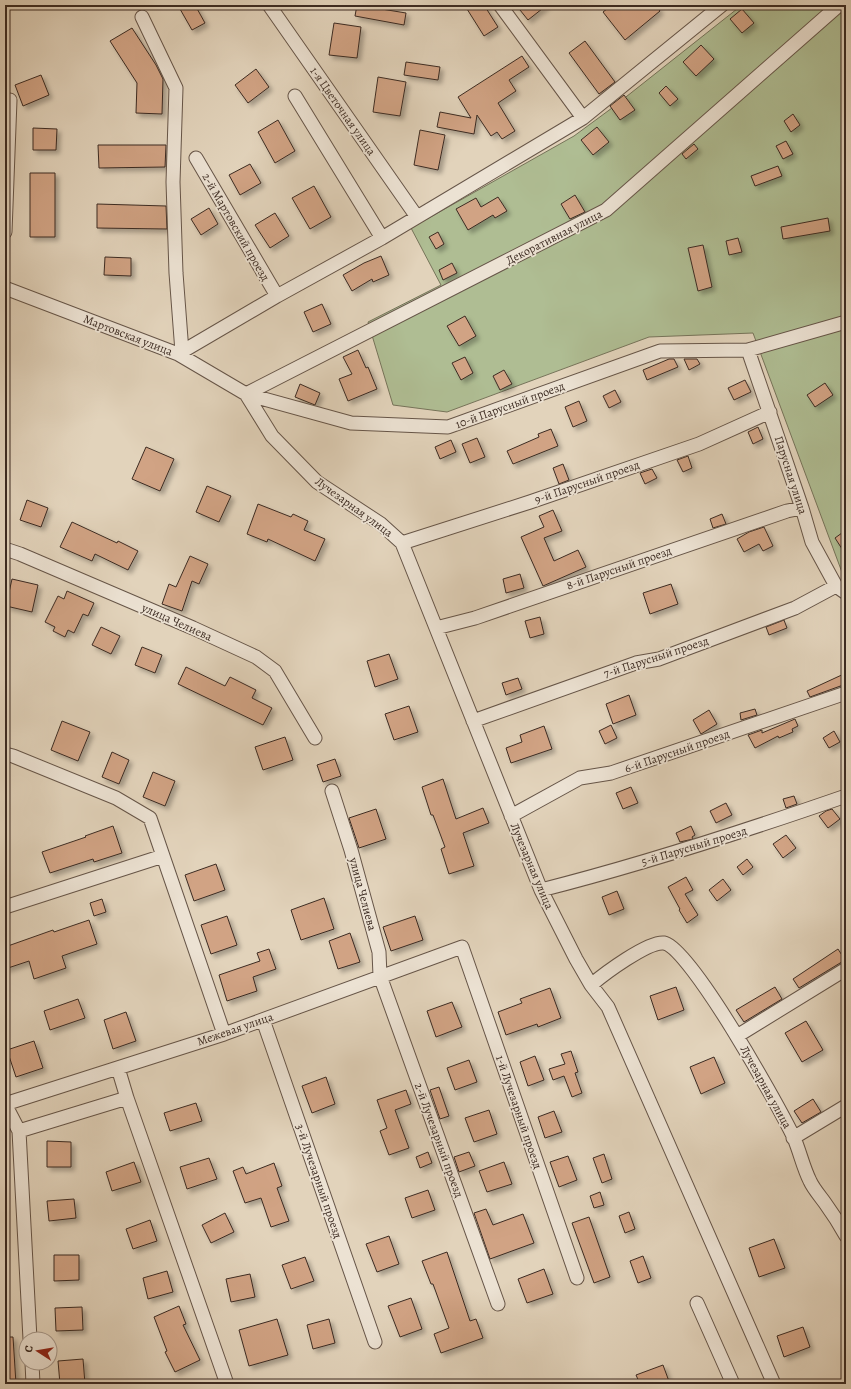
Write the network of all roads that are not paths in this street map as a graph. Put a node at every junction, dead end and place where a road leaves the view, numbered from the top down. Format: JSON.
{"nodes":[{"id":1,"x":269,"y":5,"type":"edge"},
{"id":2,"x":500,"y":5,"type":"edge"},
{"id":3,"x":722,"y":5,"type":"edge"},
{"id":4,"x":839,"y":5,"type":"edge"},
{"id":5,"x":142,"y":17,"type":"dead end"},
{"id":6,"x":295,"y":96,"type":"dead end"},
{"id":7,"x":10,"y":100,"type":"dead end"},
{"id":8,"x":583,"y":118,"type":"junction"},
{"id":9,"x":196,"y":158,"type":"dead end"},
{"id":10,"x":417,"y":217,"type":"junction"},
{"id":11,"x":5,"y":232,"type":"edge"},
{"id":12,"x":382,"y":238,"type":"junction"},
{"id":13,"x":5,"y":288,"type":"edge"},
{"id":14,"x":277,"y":296,"type":"junction"},
{"id":15,"x":846,"y":322,"type":"edge"},
{"id":16,"x":748,"y":350,"type":"junction"},
{"id":17,"x":180,"y":353,"type":"junction"},
{"id":18,"x":246,"y":394,"type":"junction"},
{"id":19,"x":770,"y":412,"type":"junction"},
{"id":20,"x":802,"y":508,"type":"junction"},
{"id":21,"x":402,"y":543,"type":"junction"},
{"id":22,"x":5,"y":549,"type":"edge"},
{"id":23,"x":841,"y":590,"type":"edge"},
{"id":24,"x":436,"y":628,"type":"junction"},
{"id":25,"x":846,"y":692,"type":"edge"},
{"id":26,"x":473,"y":721,"type":"junction"},
{"id":27,"x":315,"y":738,"type":"dead end"},
{"id":28,"x":5,"y":754,"type":"edge"},
{"id":29,"x":332,"y":791,"type":"dead end"},
{"id":30,"x":846,"y":796,"type":"edge"},
{"id":31,"x":511,"y":816,"type":"junction"},
{"id":32,"x":163,"y":856,"type":"junction"},
{"id":33,"x":541,"y":890,"type":"junction"},
{"id":34,"x":5,"y":907,"type":"edge"},
{"id":35,"x":462,"y":947,"type":"joint"},
{"id":36,"x":846,"y":970,"type":"edge"},
{"id":37,"x":380,"y":976,"type":"junction"},
{"id":38,"x":591,"y":985,"type":"junction"},
{"id":39,"x":263,"y":1020,"type":"junction"},
{"id":40,"x":224,"y":1034,"type":"junction"},
{"id":41,"x":737,"y":1036,"type":"junction"},
{"id":42,"x":118,"y":1068,"type":"junction"},
{"id":43,"x":127,"y":1098,"type":"junction"},
{"id":44,"x":5,"y":1104,"type":"edge"},
{"id":45,"x":846,"y":1106,"type":"edge"},
{"id":46,"x":19,"y":1131,"type":"junction"},
{"id":47,"x":794,"y":1138,"type":"junction"},
{"id":48,"x":841,"y":1214,"type":"edge"},
{"id":49,"x":846,"y":1236,"type":"edge"},
{"id":50,"x":576,"y":1278,"type":"dead end"},
{"id":51,"x":697,"y":1303,"type":"dead end"},
{"id":52,"x":498,"y":1304,"type":"dead end"},
{"id":53,"x":30,"y":1331,"type":"edge"},
{"id":54,"x":375,"y":1342,"type":"dead end"},
{"id":55,"x":32,"y":1371,"type":"edge"},
{"id":56,"x":33,"y":1384,"type":"edge"},
{"id":57,"x":227,"y":1384,"type":"edge"},
{"id":58,"x":733,"y":1384,"type":"edge"},
{"id":59,"x":774,"y":1384,"type":"edge"}],
"edges":[{"from":1,"to":10,"type":"street","name":"1-я Цветочная улица"},
{"from":2,"to":8,"type":"street"},
{"from":3,"to":8,"type":"street"},
{"from":4,"to":18,"type":"street","name":"Декоративная улица"},
{"from":5,"to":17,"type":"street"},
{"from":6,"to":12,"type":"street"},
{"from":7,"to":11,"type":"street"},
{"from":8,"to":10,"type":"street"},
{"from":9,"to":14,"type":"street","name":"2-й Мартовский проезд"},
{"from":10,"to":12,"type":"street"},
{"from":12,"to":14,"type":"street"},
{"from":13,"to":17,"type":"street","name":"Мартовская улица"},
{"from":14,"to":17,"type":"street"},
{"from":15,"to":16,"type":"street","name":"10-й Парусный проезд"},
{"from":16,"to":18,"type":"street","name":"10-й Парусный проезд"},
{"from":16,"to":19,"type":"street","name":"Парусная улица"},
{"from":17,"to":18,"type":"street","name":"Мартовская улица"},
{"from":18,"to":21,"type":"street","name":"Лучезарная улица"},
{"from":19,"to":20,"type":"street","name":"Парусная улица"},
{"from":19,"to":21,"type":"street","name":"9-й Парусный проезд"},
{"from":20,"to":23,"type":"street","name":"Парусная улица"},
{"from":20,"to":24,"type":"street","name":"8-й Парусный проезд"},
{"from":21,"to":24,"type":"street","name":"Лучезарная улица"},
{"from":22,"to":27,"type":"street","name":"улица Челиева"},
{"from":23,"to":26,"type":"street","name":"7-й Парусный проезд"},
{"from":24,"to":26,"type":"street","name":"Лучезарная улица"},
{"from":25,"to":31,"type":"street","name":"6-й Парусный проезд"},
{"from":26,"to":31,"type":"street","name":"Лучезарная улица"},
{"from":28,"to":32,"type":"street"},
{"from":29,"to":37,"type":"street","name":"улица Челиева"},
{"from":30,"to":33,"type":"street","name":"5-й Парусный проезд"},
{"from":31,"to":33,"type":"street","name":"Лучезарная улица"},
{"from":32,"to":34,"type":"street"},
{"from":32,"to":40,"type":"street"},
{"from":33,"to":38,"type":"street","name":"Лучезарная улица"},
{"from":35,"to":37,"type":"street","name":"Межевая улица"},
{"from":35,"to":50,"type":"street","name":"1-й Лучезарный проезд"},
{"from":36,"to":41,"type":"street"},
{"from":37,"to":39,"type":"street","name":"Межевая улица"},
{"from":37,"to":52,"type":"street","name":"2-й Лучезарный проезд"},
{"from":38,"to":41,"type":"street","name":"Лучезарная улица"},
{"from":38,"to":59,"type":"street"},
{"from":39,"to":40,"type":"street","name":"Межевая улица"},
{"from":39,"to":54,"type":"street","name":"3-й Лучезарный проезд"},
{"from":40,"to":42,"type":"street","name":"Межевая улица"},
{"from":41,"to":47,"type":"street","name":"Лучезарная улица"},
{"from":42,"to":43,"type":"street"},
{"from":42,"to":44,"type":"street","name":"Межевая улица"},
{"from":43,"to":46,"type":"street"},
{"from":43,"to":57,"type":"street"},
{"from":44,"to":46,"type":"street"},
{"from":45,"to":47,"type":"street"},
{"from":46,"to":53,"type":"street"},
{"from":47,"to":48,"type":"street","name":"Лучезарная улица"},
{"from":48,"to":49,"type":"street","name":"Лучезарная улица"},
{"from":51,"to":58,"type":"street"},
{"from":55,"to":56,"type":"street"}]}
